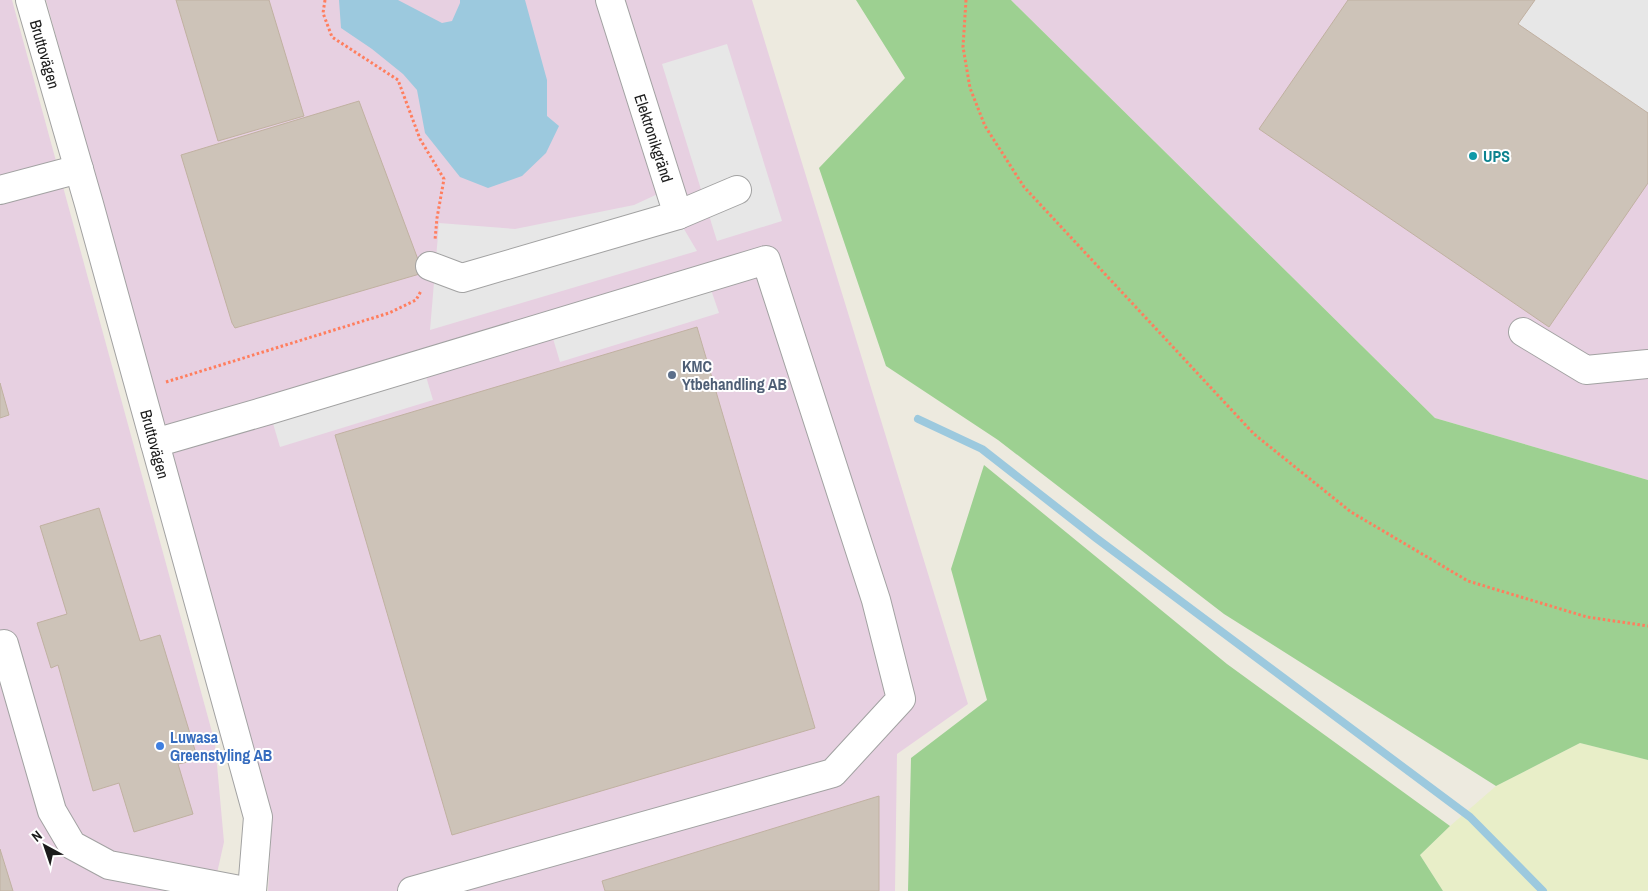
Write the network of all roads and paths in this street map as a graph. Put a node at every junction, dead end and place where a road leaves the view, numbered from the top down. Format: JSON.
{"nodes":[{"id":1,"x":30,"y":0,"type":"edge"},
{"id":2,"x":325,"y":0,"type":"edge"},
{"id":3,"x":610,"y":0,"type":"edge"},
{"id":4,"x":966,"y":0,"type":"edge"},
{"id":5,"x":79,"y":169,"type":"junction"},
{"id":6,"x":0,"y":190,"type":"edge"},
{"id":7,"x":737,"y":190,"type":"dead end"},
{"id":8,"x":678,"y":215,"type":"junction"},
{"id":9,"x":430,"y":266,"type":"junction"},
{"id":10,"x":1523,"y":332,"type":"dead end"},
{"id":11,"x":1648,"y":364,"type":"edge"},
{"id":12,"x":140,"y":391,"type":"junction"},
{"id":13,"x":155,"y":443,"type":"junction"},
{"id":14,"x":1648,"y":626,"type":"edge"},
{"id":15,"x":4,"y":644,"type":"dead end"},
{"id":16,"x":245,"y":891,"type":"edge"},
{"id":17,"x":252,"y":891,"type":"edge"},
{"id":18,"x":412,"y":891,"type":"edge"}],
"edges":[{"from":1,"to":5,"type":"street","name":"Bruttovägen"},
{"from":2,"to":9,"type":"path"},
{"from":3,"to":8,"type":"street","name":"Elektronikgränd"},
{"from":4,"to":14,"type":"path"},
{"from":5,"to":6,"type":"street"},
{"from":5,"to":12,"type":"street","name":"Bruttovägen"},
{"from":7,"to":8,"type":"street"},
{"from":8,"to":9,"type":"street"},
{"from":9,"to":12,"type":"path"},
{"from":10,"to":11,"type":"street"},
{"from":12,"to":13,"type":"street","name":"Bruttovägen"},
{"from":13,"to":17,"type":"street","name":"Bruttovägen"},
{"from":13,"to":18,"type":"street"},
{"from":15,"to":16,"type":"street"}]}
